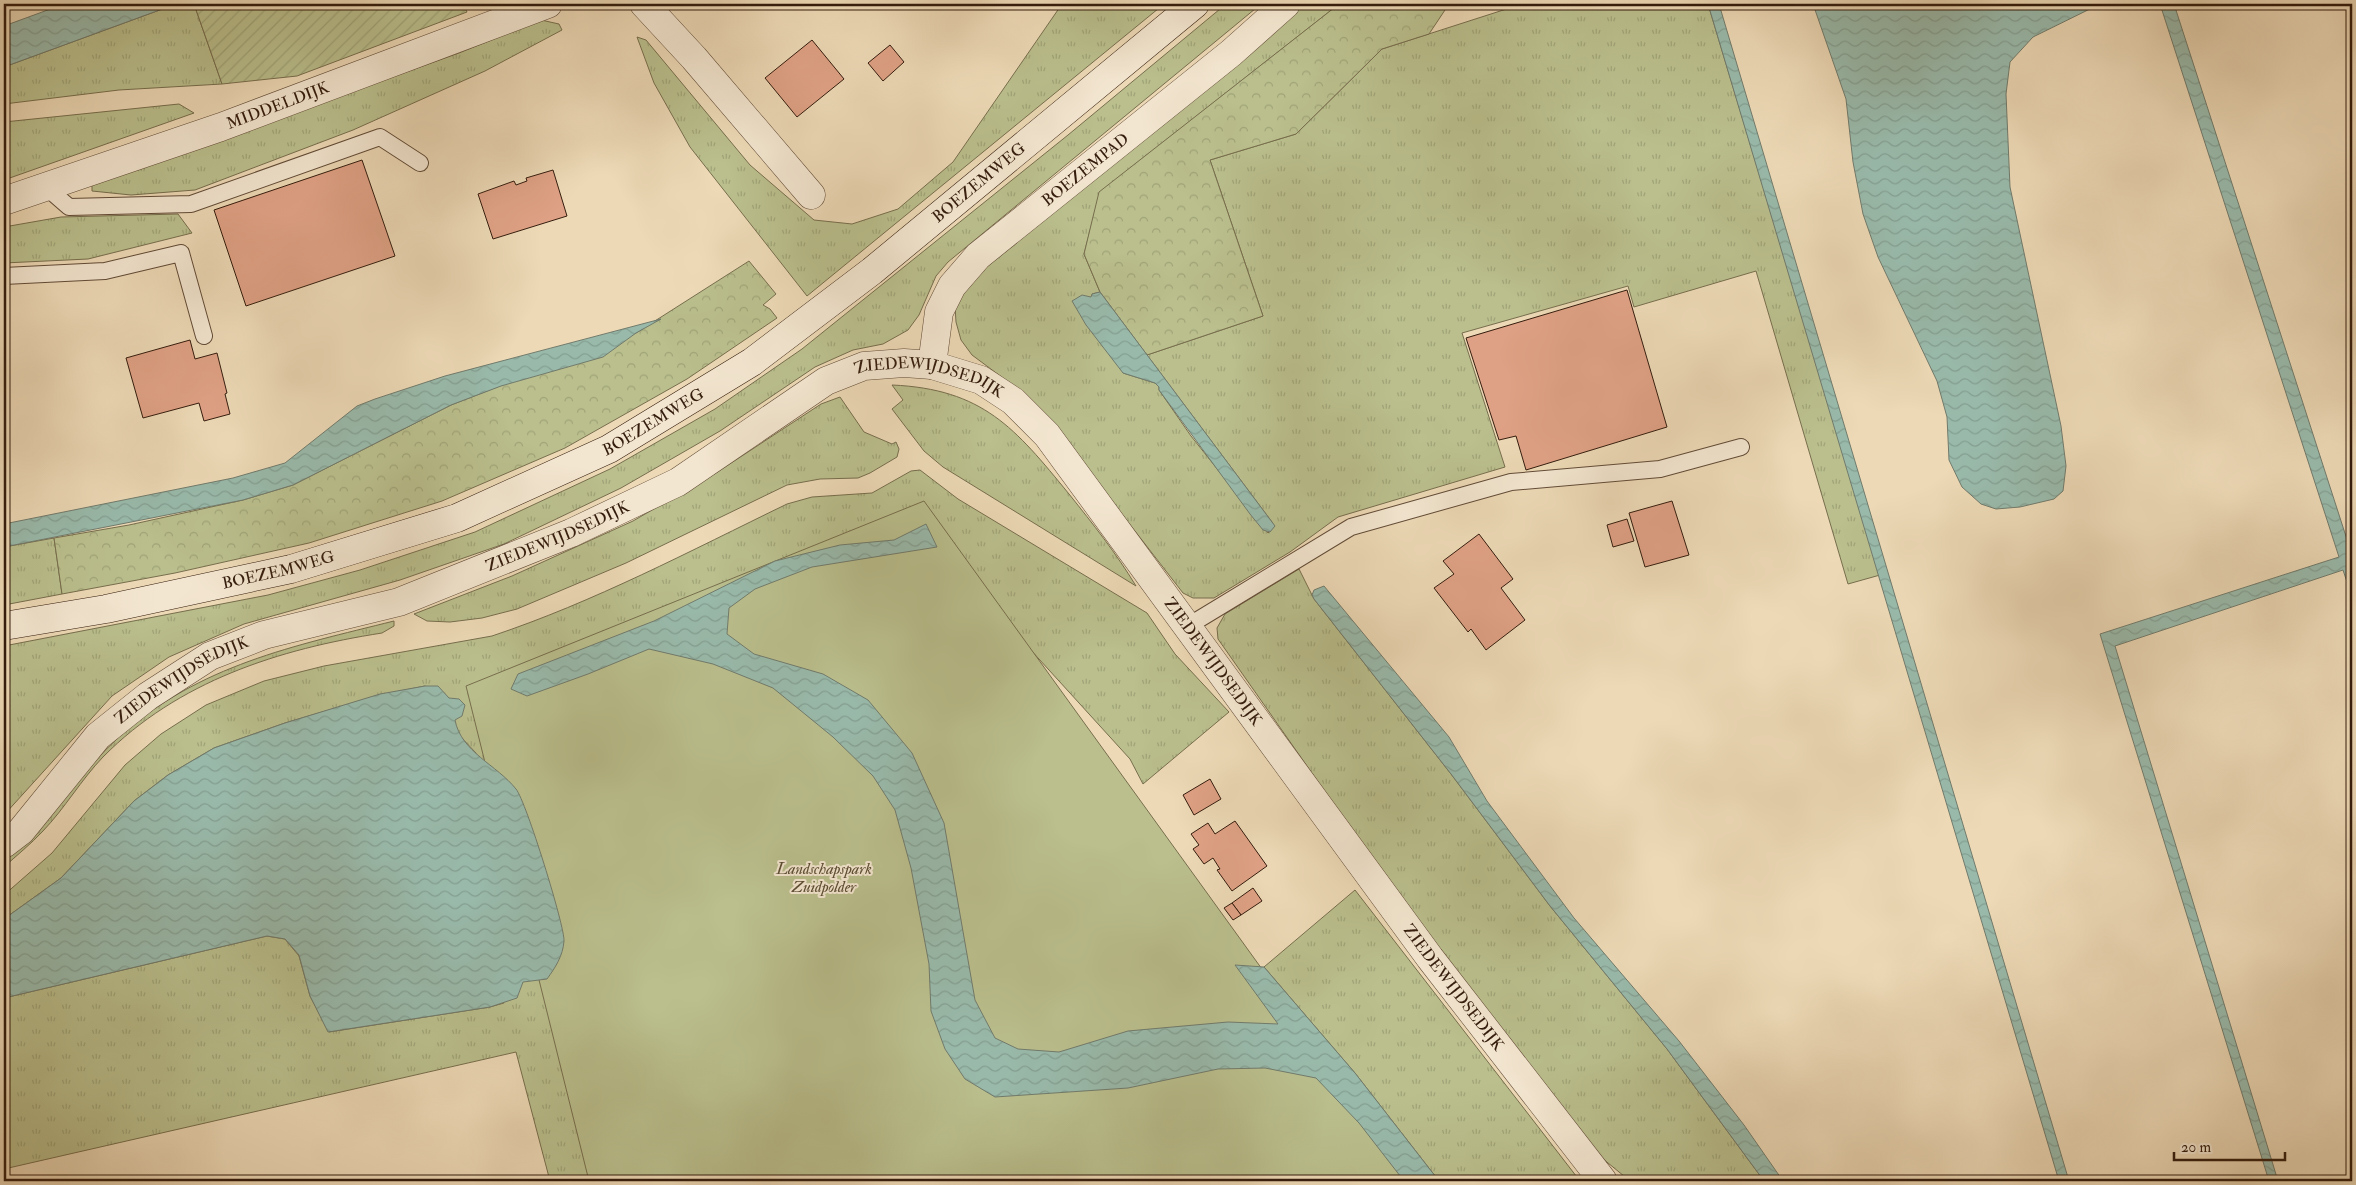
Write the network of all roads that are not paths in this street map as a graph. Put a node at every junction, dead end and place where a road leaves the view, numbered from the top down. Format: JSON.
{"nodes":[{"id":1,"x":548,"y":4,"type":"edge"},
{"id":2,"x":644,"y":4,"type":"edge"},
{"id":3,"x":1195,"y":4,"type":"edge"},
{"id":4,"x":1286,"y":4,"type":"edge"},
{"id":5,"x":420,"y":162,"type":"dead end"},
{"id":6,"x":46,"y":187,"type":"junction"},
{"id":7,"x":811,"y":195,"type":"dead end"},
{"id":8,"x":4,"y":201,"type":"edge"},
{"id":9,"x":4,"y":276,"type":"edge"},
{"id":10,"x":204,"y":336,"type":"dead end"},
{"id":11,"x":932,"y":365,"type":"junction"},
{"id":12,"x":1741,"y":447,"type":"dead end"},
{"id":13,"x":4,"y":626,"type":"edge"},
{"id":14,"x":1188,"y":626,"type":"junction"},
{"id":15,"x":4,"y":844,"type":"edge"},
{"id":16,"x":1603,"y":1181,"type":"edge"}],
"edges":[{"from":1,"to":6,"type":"street","name":"MIDDELDIJK"},
{"from":2,"to":7,"type":"street"},
{"from":3,"to":13,"type":"street","name":"BOEZEMWEG"},
{"from":4,"to":11,"type":"street","name":"BOEZEMPAD"},
{"from":5,"to":6,"type":"lane"},
{"from":6,"to":8,"type":"street","name":"MIDDELDIJK"},
{"from":9,"to":10,"type":"lane"},
{"from":11,"to":14,"type":"street","name":"ZIEDEWIJDSEDIJK"},
{"from":11,"to":15,"type":"street","name":"ZIEDEWIJDSEDIJK"},
{"from":12,"to":14,"type":"lane"},
{"from":14,"to":16,"type":"street","name":"ZIEDEWIJDSEDIJK"}]}
